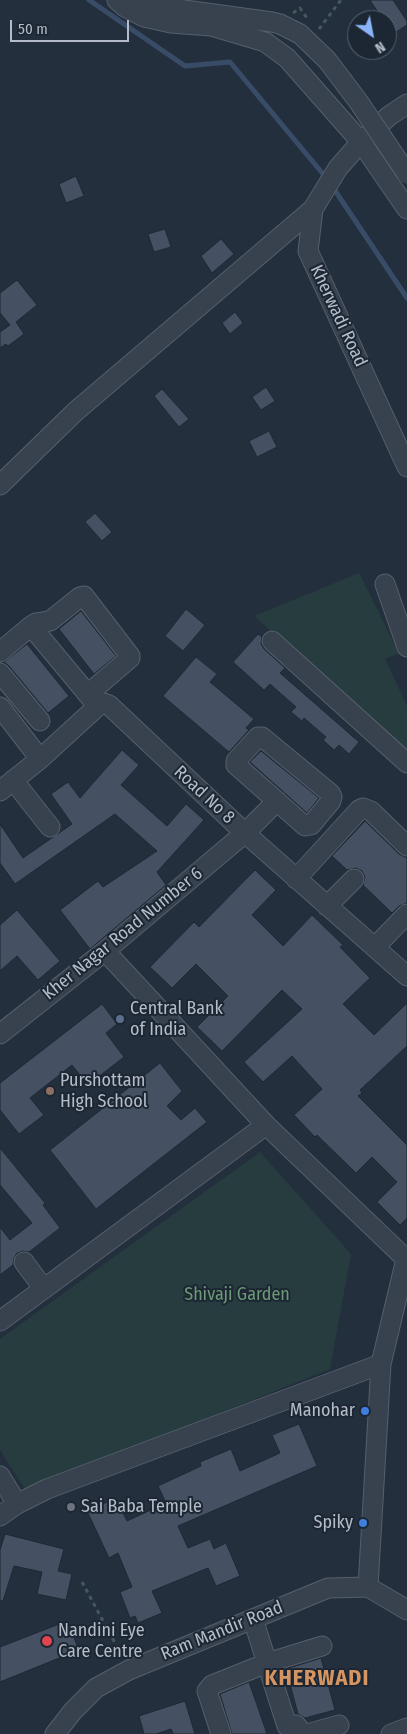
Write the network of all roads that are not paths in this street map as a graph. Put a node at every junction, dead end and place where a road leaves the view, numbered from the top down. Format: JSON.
{"nodes":[{"id":1,"x":117,"y":0,"type":"edge"},
{"id":2,"x":141,"y":0,"type":"edge"},
{"id":3,"x":407,"y":104,"type":"edge"},
{"id":4,"x":361,"y":142,"type":"junction"},
{"id":5,"x":407,"y":174,"type":"edge"},
{"id":6,"x":314,"y":209,"type":"junction"},
{"id":7,"x":407,"y":209,"type":"edge"},
{"id":8,"x":407,"y":467,"type":"edge"},
{"id":9,"x":0,"y":485,"type":"edge"},
{"id":10,"x":385,"y":584,"type":"dead end"},
{"id":11,"x":31,"y":626,"type":"junction"},
{"id":12,"x":272,"y":641,"type":"dead end"},
{"id":13,"x":407,"y":648,"type":"edge"},
{"id":14,"x":0,"y":652,"type":"edge"},
{"id":15,"x":0,"y":673,"type":"edge"},
{"id":16,"x":93,"y":700,"type":"junction"},
{"id":17,"x":0,"y":707,"type":"edge"},
{"id":18,"x":40,"y":721,"type":"dead end"},
{"id":19,"x":40,"y":758,"type":"junction"},
{"id":20,"x":407,"y":763,"type":"edge"},
{"id":21,"x":7,"y":785,"type":"edge"},
{"id":22,"x":277,"y":801,"type":"junction"},
{"id":23,"x":50,"y":827,"type":"dead end"},
{"id":24,"x":245,"y":833,"type":"junction"},
{"id":25,"x":407,"y":846,"type":"edge"},
{"id":26,"x":296,"y":878,"type":"junction"},
{"id":27,"x":354,"y":879,"type":"dead end"},
{"id":28,"x":327,"y":906,"type":"junction"},
{"id":29,"x":407,"y":914,"type":"edge"},
{"id":30,"x":375,"y":947,"type":"junction"},
{"id":31,"x":105,"y":951,"type":"junction"},
{"id":32,"x":407,"y":976,"type":"edge"},
{"id":33,"x":0,"y":1034,"type":"edge"},
{"id":34,"x":266,"y":1125,"type":"junction"},
{"id":35,"x":407,"y":1259,"type":"edge"},
{"id":36,"x":24,"y":1262,"type":"dead end"},
{"id":37,"x":44,"y":1288,"type":"junction"},
{"id":38,"x":0,"y":1321,"type":"edge"},
{"id":39,"x":381,"y":1364,"type":"junction"},
{"id":40,"x":0,"y":1476,"type":"edge"},
{"id":41,"x":9,"y":1499,"type":"edge"},
{"id":42,"x":0,"y":1516,"type":"edge"},
{"id":43,"x":368,"y":1587,"type":"junction"},
{"id":44,"x":407,"y":1610,"type":"edge"},
{"id":45,"x":253,"y":1619,"type":"junction"},
{"id":46,"x":322,"y":1646,"type":"dead end"},
{"id":47,"x":267,"y":1663,"type":"junction"},
{"id":48,"x":339,"y":1725,"type":"dead end"},
{"id":49,"x":282,"y":1730,"type":"edge"},
{"id":50,"x":55,"y":1734,"type":"edge"},
{"id":51,"x":221,"y":1734,"type":"edge"},
{"id":52,"x":306,"y":1734,"type":"edge"}],
"edges":[{"from":1,"to":4,"type":"street"},
{"from":2,"to":5,"type":"street","bridge":true},
{"from":3,"to":4,"type":"street","name":"Kherwadi Road"},
{"from":4,"to":6,"type":"street","name":"Kherwadi Road"},
{"from":4,"to":7,"type":"street"},
{"from":6,"to":8,"type":"street","name":"Kherwadi Road"},
{"from":6,"to":9,"type":"street"},
{"from":10,"to":13,"type":"street"},
{"from":11,"to":14,"type":"street"},
{"from":11,"to":16,"type":"street"},
{"from":11,"to":16,"type":"street"},
{"from":12,"to":20,"type":"street"},
{"from":15,"to":18,"type":"street"},
{"from":16,"to":19,"type":"street"},
{"from":16,"to":24,"type":"street","name":"Road No 8"},
{"from":17,"to":19,"type":"street"},
{"from":19,"to":21,"type":"street"},
{"from":21,"to":23,"type":"street"},
{"from":22,"to":22,"type":"street"},
{"from":22,"to":24,"type":"street","name":"Kher Nagar Road Number 6"},
{"from":24,"to":26,"type":"street","name":"Road No 8"},
{"from":24,"to":31,"type":"street","name":"Kher Nagar Road Number 6"},
{"from":25,"to":26,"type":"street"},
{"from":26,"to":28,"type":"street","name":"Road No 8"},
{"from":27,"to":28,"type":"street"},
{"from":28,"to":30,"type":"street","name":"Road No 8"},
{"from":29,"to":30,"type":"street"},
{"from":30,"to":32,"type":"street","name":"Road No 8"},
{"from":31,"to":33,"type":"street","name":"Kher Nagar Road Number 6"},
{"from":31,"to":34,"type":"street"},
{"from":34,"to":35,"type":"street"},
{"from":34,"to":37,"type":"street"},
{"from":35,"to":39,"type":"street"},
{"from":36,"to":37,"type":"street"},
{"from":37,"to":38,"type":"street"},
{"from":39,"to":41,"type":"street"},
{"from":39,"to":43,"type":"street"},
{"from":40,"to":41,"type":"street"},
{"from":41,"to":42,"type":"street"},
{"from":43,"to":44,"type":"street"},
{"from":43,"to":45,"type":"street","name":"Ram Mandir Road"},
{"from":45,"to":47,"type":"street"},
{"from":45,"to":50,"type":"street","name":"Ram Mandir Road"},
{"from":46,"to":47,"type":"street"},
{"from":47,"to":49,"type":"street"},
{"from":47,"to":51,"type":"street"},
{"from":48,"to":52,"type":"street"},
{"from":49,"to":52,"type":"street"}]}
